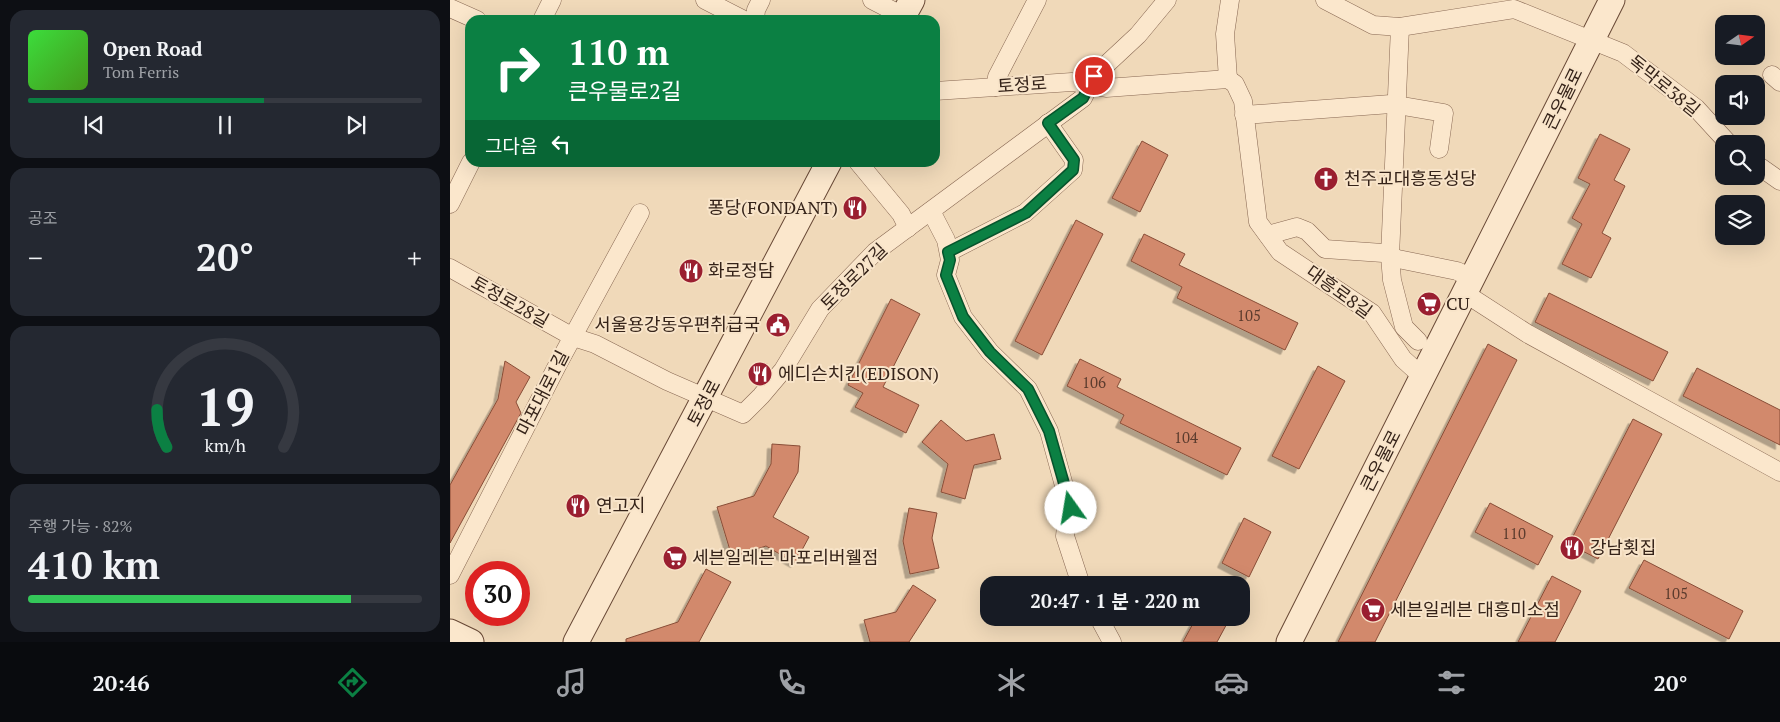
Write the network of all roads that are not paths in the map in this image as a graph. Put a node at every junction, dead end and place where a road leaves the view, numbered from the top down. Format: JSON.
{"nodes":[{"id":1,"x":552,"y":0,"type":"edge"},
{"id":2,"x":705,"y":0,"type":"edge"},
{"id":3,"x":761,"y":0,"type":"edge"},
{"id":4,"x":872,"y":0,"type":"edge"},
{"id":5,"x":1037,"y":0,"type":"edge"},
{"id":6,"x":1167,"y":0,"type":"edge"},
{"id":7,"x":1230,"y":0,"type":"edge"},
{"id":8,"x":1325,"y":0,"type":"edge"},
{"id":9,"x":1612,"y":0,"type":"edge"},
{"id":10,"x":1501,"y":5,"type":"edge"},
{"id":11,"x":450,"y":8,"type":"edge"},
{"id":12,"x":905,"y":12,"type":"edge"},
{"id":13,"x":466,"y":15,"type":"edge"},
{"id":14,"x":544,"y":15,"type":"edge"},
{"id":15,"x":734,"y":15,"type":"edge"},
{"id":16,"x":756,"y":15,"type":"edge"},
{"id":17,"x":1400,"y":27,"type":"junction"},
{"id":18,"x":1591,"y":42,"type":"junction"},
{"id":19,"x":1228,"y":80,"type":"junction"},
{"id":20,"x":1089,"y":85,"type":"junction"},
{"id":21,"x":996,"y":87,"type":"junction"},
{"id":22,"x":940,"y":91,"type":"edge"},
{"id":23,"x":1396,"y":105,"type":"junction"},
{"id":24,"x":1244,"y":115,"type":"junction"},
{"id":25,"x":1048,"y":123,"type":"junction"},
{"id":26,"x":1721,"y":135,"type":"edge"},
{"id":27,"x":1439,"y":148,"type":"dead end"},
{"id":28,"x":468,"y":167,"type":"edge"},
{"id":29,"x":826,"y":167,"type":"edge"},
{"id":30,"x":862,"y":167,"type":"edge"},
{"id":31,"x":1765,"y":170,"type":"edge"},
{"id":32,"x":1780,"y":181,"type":"edge"},
{"id":33,"x":450,"y":204,"type":"edge"},
{"id":34,"x":931,"y":212,"type":"junction"},
{"id":35,"x":640,"y":213,"type":"dead end"},
{"id":36,"x":908,"y":228,"type":"junction"},
{"id":37,"x":1268,"y":235,"type":"junction"},
{"id":38,"x":948,"y":252,"type":"junction"},
{"id":39,"x":1390,"y":256,"type":"junction"},
{"id":40,"x":450,"y":268,"type":"edge"},
{"id":41,"x":1470,"y":287,"type":"junction"},
{"id":42,"x":573,"y":337,"type":"junction"},
{"id":43,"x":1418,"y":341,"type":"dead end"},
{"id":44,"x":1424,"y":378,"type":"junction"},
{"id":45,"x":706,"y":399,"type":"junction"},
{"id":46,"x":1780,"y":472,"type":"edge"},
{"id":47,"x":450,"y":576,"type":"edge"},
{"id":48,"x":1078,"y":576,"type":"edge"},
{"id":49,"x":1103,"y":626,"type":"edge"},
{"id":50,"x":450,"y":632,"type":"edge"},
{"id":51,"x":471,"y":642,"type":"edge"},
{"id":52,"x":576,"y":642,"type":"edge"},
{"id":53,"x":1112,"y":642,"type":"edge"},
{"id":54,"x":1290,"y":642,"type":"edge"}],
"edges":[{"from":1,"to":14,"type":"street"},
{"from":2,"to":15,"type":"street"},
{"from":3,"to":16,"type":"street"},
{"from":4,"to":12,"type":"street"},
{"from":5,"to":21,"type":"street"},
{"from":6,"to":20,"type":"street","name":"토정로27길"},
{"from":7,"to":19,"type":"street"},
{"from":8,"to":17,"type":"street","name":"독막로38길"},
{"from":9,"to":18,"type":"street","name":"큰우물로"},
{"from":10,"to":17,"type":"street","name":"독막로38길"},
{"from":10,"to":18,"type":"street","name":"독막로38길"},
{"from":11,"to":13,"type":"street"},
{"from":17,"to":23,"type":"street"},
{"from":18,"to":26,"type":"street","name":"독막로38길"},
{"from":18,"to":41,"type":"street","name":"큰우물로"},
{"from":19,"to":20,"type":"street","name":"토정로"},
{"from":19,"to":24,"type":"street","name":"대흥로8길"},
{"from":20,"to":21,"type":"street","name":"토정로"},
{"from":20,"to":25,"type":"street","name":"토정로27길"},
{"from":21,"to":22,"type":"street","name":"토정로"},
{"from":23,"to":24,"type":"street"},
{"from":23,"to":27,"type":"street"},
{"from":23,"to":39,"type":"street"},
{"from":24,"to":37,"type":"street","name":"대흥로8길"},
{"from":25,"to":34,"type":"street","name":"토정로27길"},
{"from":25,"to":38,"type":"street"},
{"from":28,"to":33,"type":"street"},
{"from":29,"to":45,"type":"street","name":"토정로"},
{"from":30,"to":36,"type":"street"},
{"from":31,"to":32,"type":"street"},
{"from":34,"to":36,"type":"street","name":"토정로27길"},
{"from":34,"to":38,"type":"street"},
{"from":35,"to":42,"type":"street","name":"마포대로1길"},
{"from":36,"to":45,"type":"street","name":"토정로27길"},
{"from":37,"to":39,"type":"street","name":"대흥로8길"},
{"from":37,"to":44,"type":"street","name":"대흥로8길"},
{"from":38,"to":48,"type":"street"},
{"from":39,"to":41,"type":"street"},
{"from":39,"to":43,"type":"street"},
{"from":40,"to":42,"type":"street","name":"토정로28길"},
{"from":41,"to":44,"type":"street","name":"큰우물로"},
{"from":41,"to":46,"type":"street"},
{"from":42,"to":45,"type":"street","name":"토정로28길"},
{"from":42,"to":47,"type":"street","name":"마포대로1길"},
{"from":44,"to":54,"type":"street","name":"큰우물로"},
{"from":45,"to":52,"type":"street","name":"토정로"},
{"from":49,"to":53,"type":"street"},
{"from":50,"to":51,"type":"street"}]}
